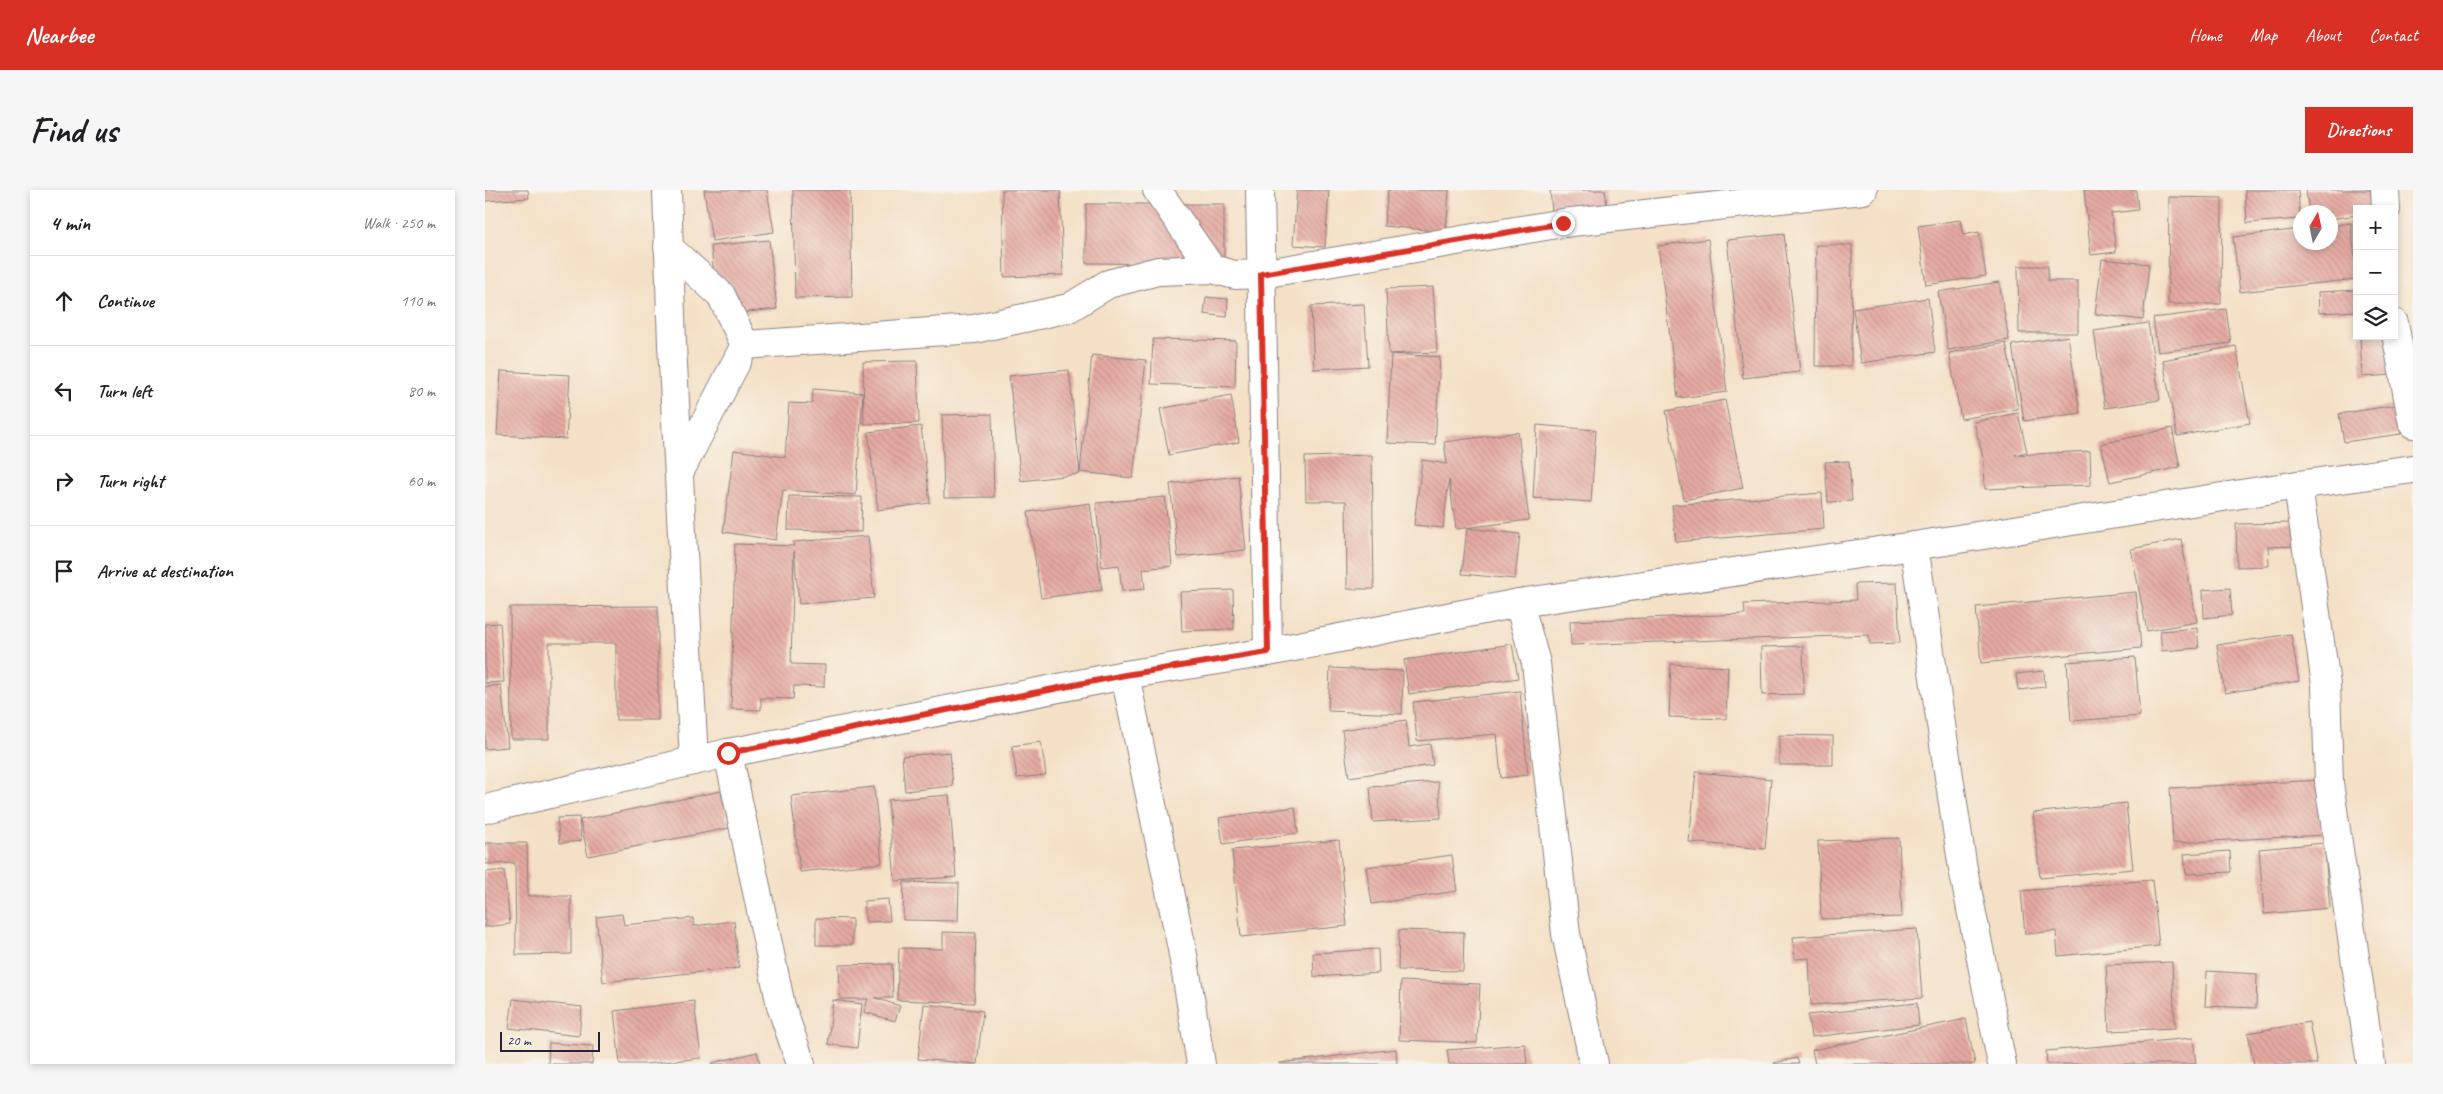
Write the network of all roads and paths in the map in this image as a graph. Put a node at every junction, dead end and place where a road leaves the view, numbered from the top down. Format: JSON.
{"nodes":[{"id":1,"x":667,"y":190,"type":"edge"},
{"id":2,"x":1157,"y":190,"type":"edge"},
{"id":3,"x":1259,"y":190,"type":"edge"},
{"id":4,"x":1863,"y":190,"type":"edge"},
{"id":5,"x":2385,"y":190,"type":"edge"},
{"id":6,"x":2386,"y":205,"type":"edge"},
{"id":7,"x":668,"y":247,"type":"junction"},
{"id":8,"x":1212,"y":269,"type":"junction"},
{"id":9,"x":1261,"y":274,"type":"junction"},
{"id":10,"x":2397,"y":340,"type":"edge"},
{"id":11,"x":745,"y":345,"type":"junction"},
{"id":12,"x":2413,"y":424,"type":"edge"},
{"id":13,"x":2413,"y":469,"type":"edge"},
{"id":14,"x":679,"y":472,"type":"junction"},
{"id":15,"x":2298,"y":484,"type":"junction"},
{"id":16,"x":1914,"y":546,"type":"junction"},
{"id":17,"x":1519,"y":603,"type":"junction"},
{"id":18,"x":1268,"y":652,"type":"junction"},
{"id":19,"x":1125,"y":675,"type":"junction"},
{"id":20,"x":728,"y":753,"type":"junction"},
{"id":21,"x":694,"y":760,"type":"junction"},
{"id":22,"x":485,"y":809,"type":"edge"},
{"id":23,"x":801,"y":1064,"type":"edge"},
{"id":24,"x":1201,"y":1064,"type":"edge"},
{"id":25,"x":1594,"y":1064,"type":"edge"},
{"id":26,"x":2002,"y":1064,"type":"edge"},
{"id":27,"x":2371,"y":1064,"type":"edge"}],
"edges":[{"from":1,"to":7,"type":"street"},
{"from":2,"to":8,"type":"street"},
{"from":3,"to":9,"type":"street"},
{"from":4,"to":9,"type":"street"},
{"from":5,"to":6,"type":"street"},
{"from":7,"to":11,"type":"street"},
{"from":7,"to":14,"type":"street"},
{"from":8,"to":9,"type":"street"},
{"from":8,"to":11,"type":"street"},
{"from":9,"to":18,"type":"street"},
{"from":10,"to":12,"type":"street"},
{"from":11,"to":14,"type":"street"},
{"from":13,"to":15,"type":"street"},
{"from":14,"to":21,"type":"street"},
{"from":15,"to":16,"type":"street"},
{"from":15,"to":27,"type":"street"},
{"from":16,"to":17,"type":"street"},
{"from":16,"to":26,"type":"street"},
{"from":17,"to":18,"type":"street"},
{"from":17,"to":25,"type":"street"},
{"from":18,"to":19,"type":"street"},
{"from":19,"to":20,"type":"street"},
{"from":19,"to":24,"type":"street"},
{"from":20,"to":21,"type":"street"},
{"from":20,"to":23,"type":"street"},
{"from":21,"to":22,"type":"street"}]}
